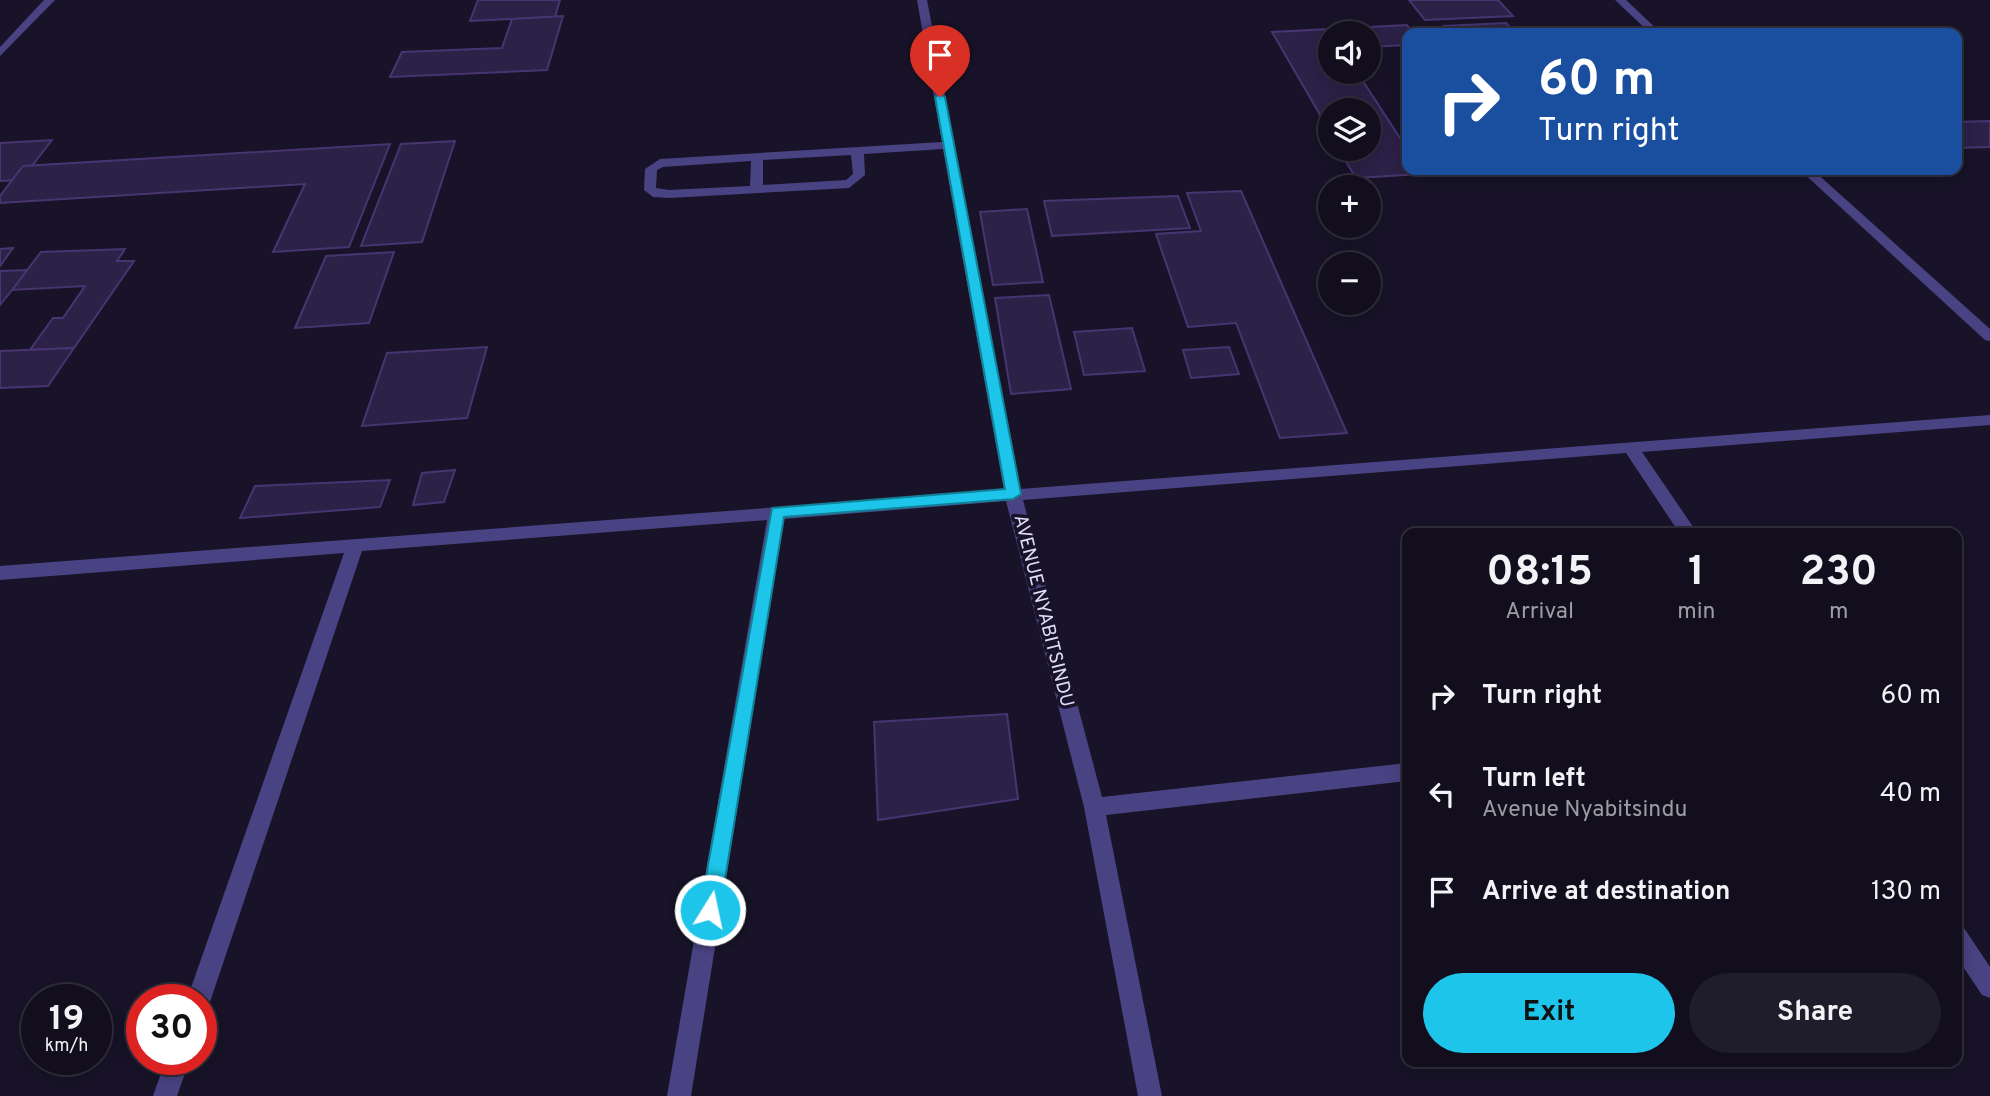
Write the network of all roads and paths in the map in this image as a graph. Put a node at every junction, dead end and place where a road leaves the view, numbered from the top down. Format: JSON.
{"nodes":[{"id":1,"x":50,"y":0,"type":"edge"},
{"id":2,"x":922,"y":0,"type":"edge"},
{"id":3,"x":1620,"y":0,"type":"edge"},
{"id":4,"x":1651,"y":28,"type":"edge"},
{"id":5,"x":0,"y":53,"type":"edge"},
{"id":6,"x":949,"y":145,"type":"junction"},
{"id":7,"x":857,"y":150,"type":"junction"},
{"id":8,"x":757,"y":156,"type":"junction"},
{"id":9,"x":1812,"y":175,"type":"edge"},
{"id":10,"x":756,"y":190,"type":"junction"},
{"id":11,"x":1990,"y":337,"type":"edge"},
{"id":12,"x":1990,"y":420,"type":"edge"},
{"id":13,"x":1631,"y":448,"type":"junction"},
{"id":14,"x":1013,"y":494,"type":"junction"},
{"id":15,"x":777,"y":512,"type":"junction"},
{"id":16,"x":1685,"y":528,"type":"edge"},
{"id":17,"x":355,"y":546,"type":"junction"},
{"id":18,"x":0,"y":573,"type":"edge"},
{"id":19,"x":1402,"y":773,"type":"edge"},
{"id":20,"x":1094,"y":807,"type":"junction"},
{"id":21,"x":1962,"y":944,"type":"edge"},
{"id":22,"x":204,"y":984,"type":"edge"},
{"id":23,"x":1990,"y":987,"type":"edge"},
{"id":24,"x":172,"y":1075,"type":"edge"},
{"id":25,"x":165,"y":1096,"type":"edge"},
{"id":26,"x":679,"y":1096,"type":"edge"},
{"id":27,"x":1150,"y":1096,"type":"edge"}],
"edges":[{"from":1,"to":5,"type":"street"},
{"from":2,"to":6,"type":"street","name":"AVENUE NYABITSINDU"},
{"from":3,"to":4,"type":"street"},
{"from":6,"to":7,"type":"street"},
{"from":6,"to":14,"type":"street","name":"AVENUE NYABITSINDU"},
{"from":7,"to":8,"type":"street"},
{"from":7,"to":10,"type":"street"},
{"from":8,"to":10,"type":"street"},
{"from":8,"to":10,"type":"street"},
{"from":9,"to":11,"type":"street"},
{"from":12,"to":13,"type":"street"},
{"from":13,"to":14,"type":"street"},
{"from":13,"to":16,"type":"street"},
{"from":14,"to":15,"type":"street"},
{"from":14,"to":20,"type":"street","name":"AVENUE NYABITSINDU"},
{"from":15,"to":17,"type":"street"},
{"from":15,"to":26,"type":"street"},
{"from":17,"to":18,"type":"street"},
{"from":17,"to":22,"type":"street"},
{"from":19,"to":20,"type":"street"},
{"from":20,"to":27,"type":"street","name":"AVENUE NYABITSINDU"},
{"from":21,"to":23,"type":"street"},
{"from":24,"to":25,"type":"street"}]}
